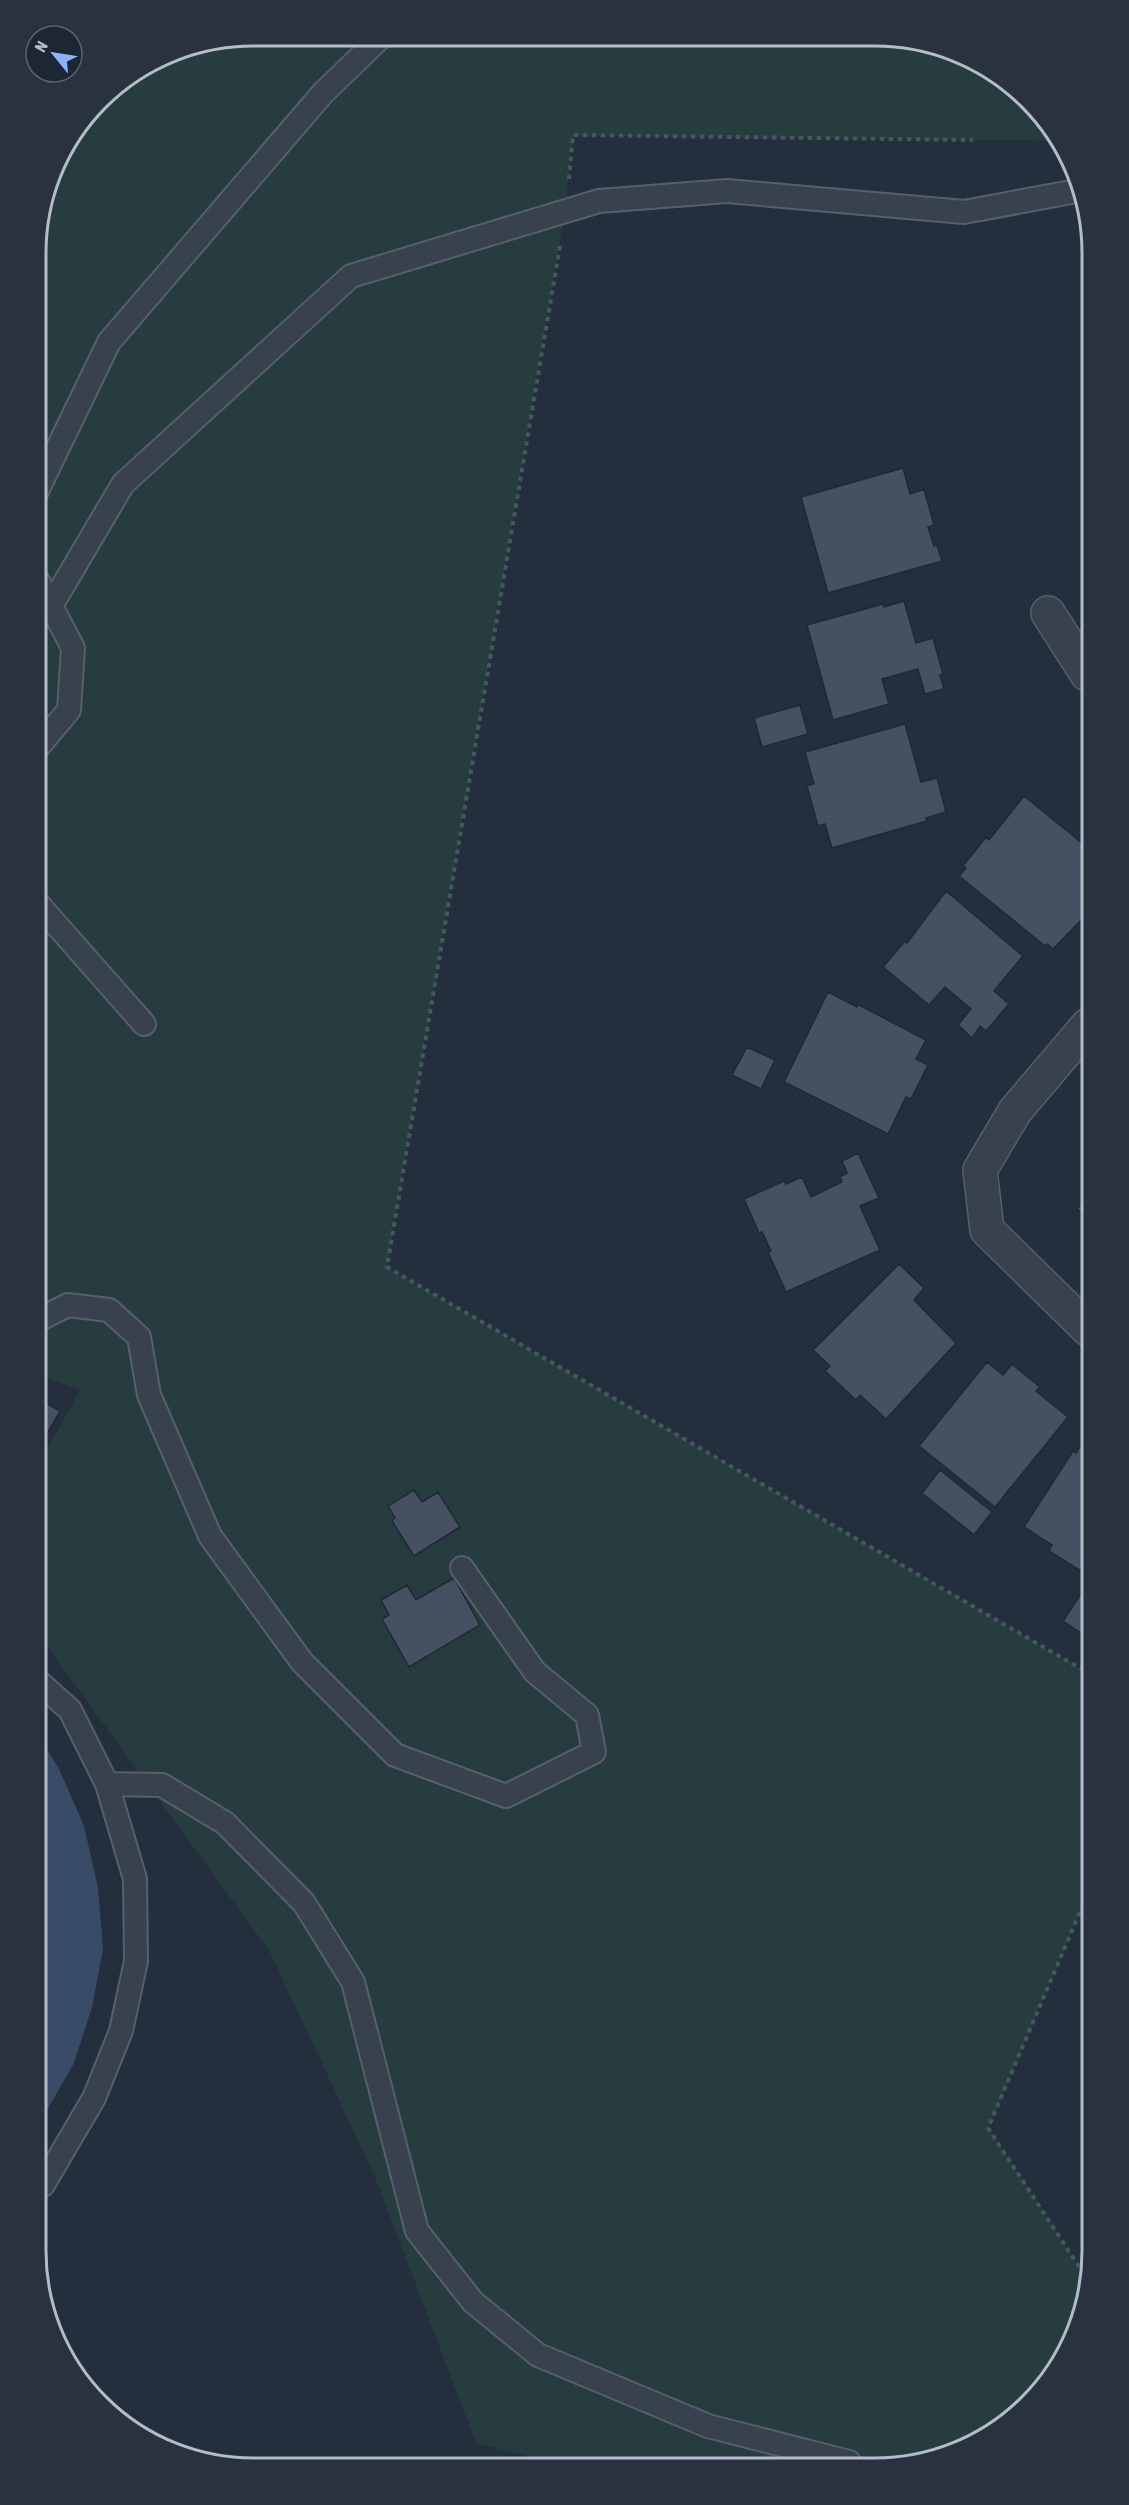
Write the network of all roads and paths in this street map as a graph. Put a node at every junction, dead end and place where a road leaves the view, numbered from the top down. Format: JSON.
{"nodes":[{"id":1,"x":372,"y":46,"type":"edge"},
{"id":2,"x":973,"y":140,"type":"dead end"},
{"id":3,"x":1072,"y":192,"type":"edge"},
{"id":4,"x":565,"y":212,"type":"junction"},
{"id":5,"x":47,"y":471,"type":"edge"},
{"id":6,"x":47,"y":598,"type":"edge"},
{"id":7,"x":51,"y":606,"type":"junction"},
{"id":8,"x":1048,"y":613,"type":"dead end"},
{"id":9,"x":1082,"y":666,"type":"edge"},
{"id":10,"x":47,"y":737,"type":"edge"},
{"id":11,"x":47,"y":914,"type":"edge"},
{"id":12,"x":144,"y":1024,"type":"dead end"},
{"id":13,"x":1082,"y":1032,"type":"edge"},
{"id":14,"x":46,"y":1316,"type":"edge"},
{"id":15,"x":1082,"y":1323,"type":"edge"},
{"id":16,"x":462,"y":1568,"type":"dead end"},
{"id":17,"x":1082,"y":1669,"type":"edge"},
{"id":18,"x":46,"y":1689,"type":"edge"},
{"id":19,"x":106,"y":1784,"type":"junction"},
{"id":20,"x":1082,"y":1907,"type":"edge"},
{"id":21,"x":46,"y":2180,"type":"edge"},
{"id":22,"x":1081,"y":2270,"type":"edge"},
{"id":23,"x":833,"y":2458,"type":"edge"}],
"edges":[{"from":1,"to":5,"type":"lane"},
{"from":2,"to":4,"type":"path"},
{"from":3,"to":4,"type":"lane"},
{"from":4,"to":7,"type":"lane"},
{"from":4,"to":17,"type":"path"},
{"from":6,"to":7,"type":"lane"},
{"from":7,"to":10,"type":"lane"},
{"from":8,"to":9,"type":"street"},
{"from":11,"to":12,"type":"lane"},
{"from":13,"to":15,"type":"street"},
{"from":14,"to":16,"type":"lane"},
{"from":18,"to":19,"type":"lane"},
{"from":19,"to":21,"type":"lane"},
{"from":19,"to":23,"type":"lane"},
{"from":20,"to":22,"type":"path"}]}
